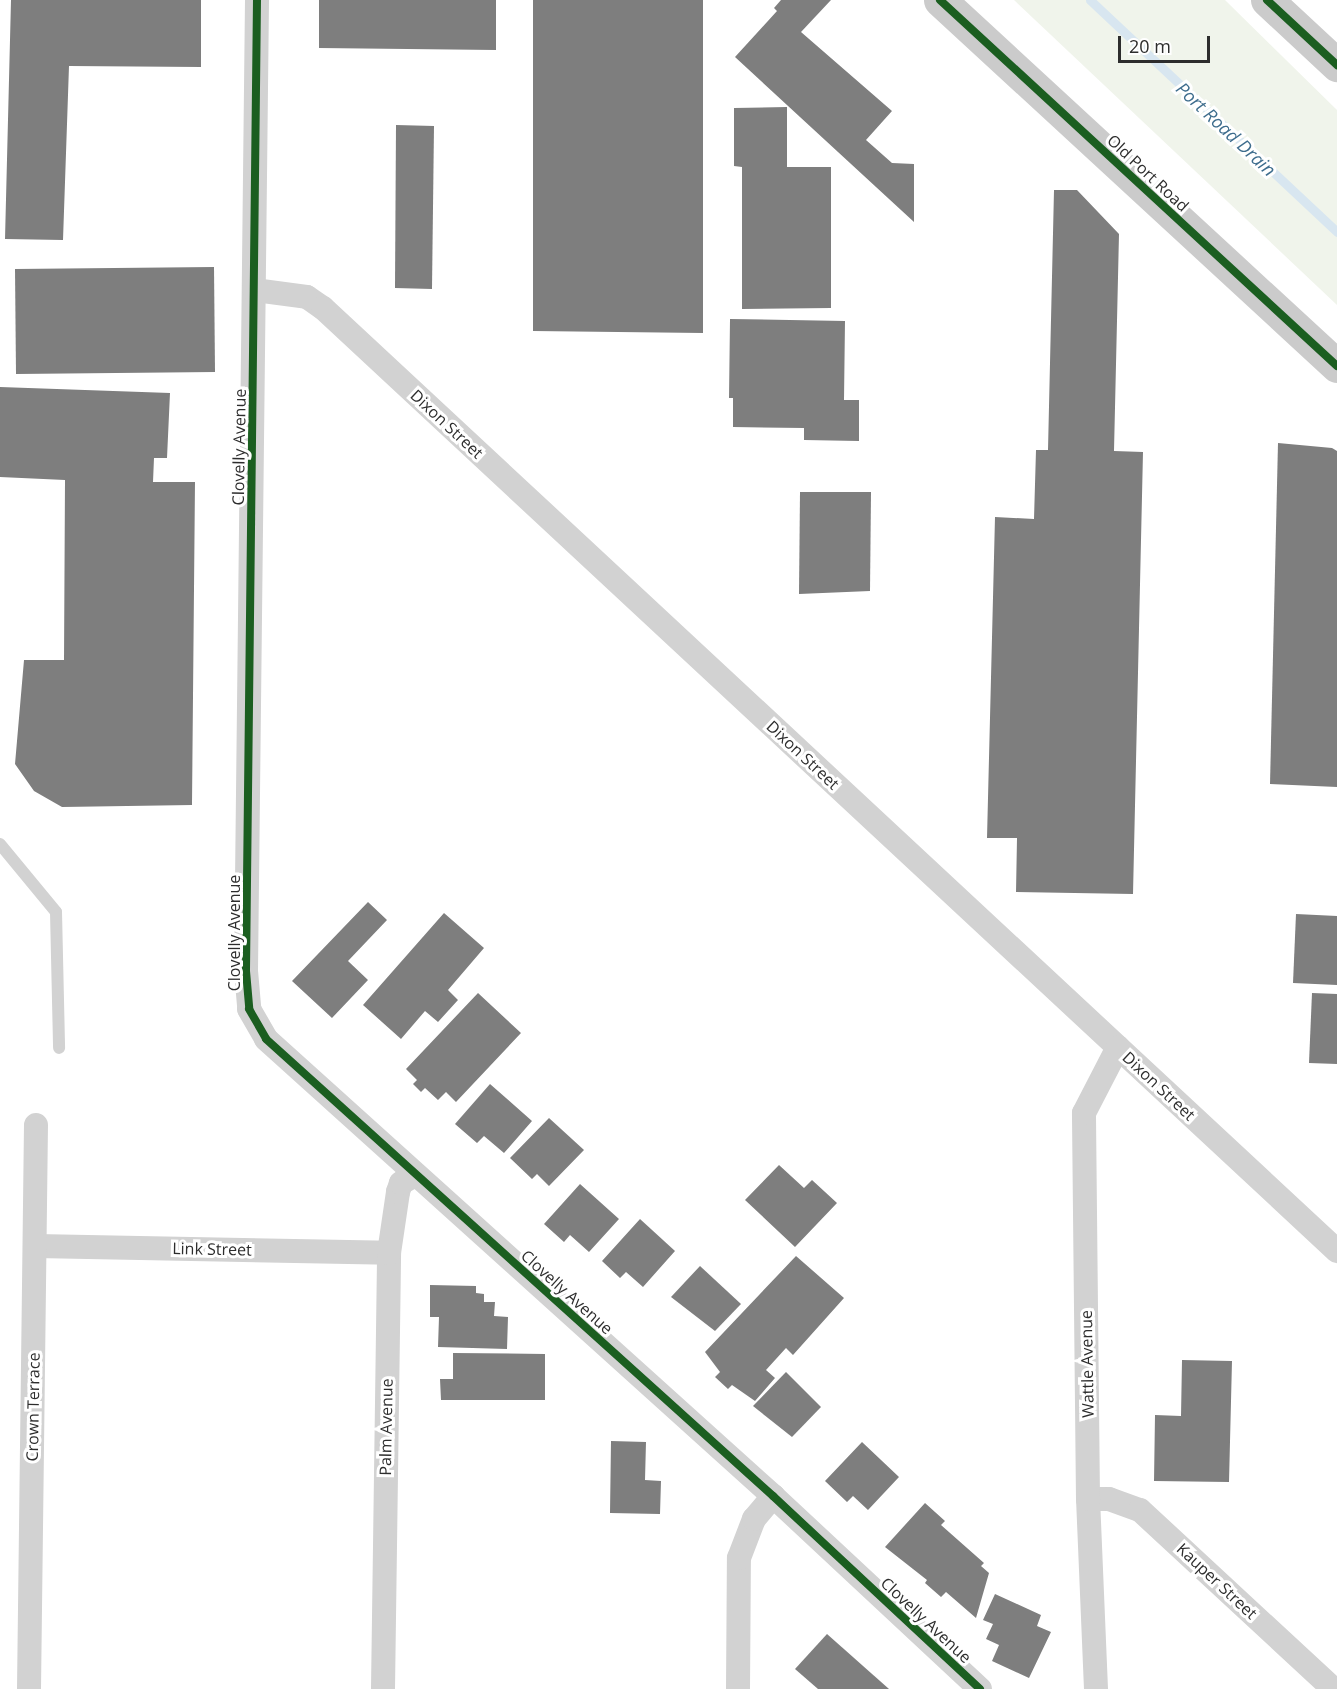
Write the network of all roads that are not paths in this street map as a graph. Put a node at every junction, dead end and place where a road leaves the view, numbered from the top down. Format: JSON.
{"nodes":[{"id":1,"x":257,"y":0,"type":"edge"},
{"id":2,"x":940,"y":0,"type":"edge"},
{"id":3,"x":1267,"y":0,"type":"edge"},
{"id":4,"x":1337,"y":65,"type":"edge"},
{"id":5,"x":254,"y":290,"type":"junction"},
{"id":6,"x":1337,"y":366,"type":"edge"},
{"id":7,"x":0,"y":844,"type":"edge"},
{"id":8,"x":1118,"y":1047,"type":"junction"},
{"id":9,"x":59,"y":1048,"type":"dead end"},
{"id":10,"x":36,"y":1125,"type":"dead end"},
{"id":11,"x":416,"y":1175,"type":"junction"},
{"id":12,"x":36,"y":1246,"type":"junction"},
{"id":13,"x":1337,"y":1251,"type":"edge"},
{"id":14,"x":389,"y":1252,"type":"junction"},
{"id":15,"x":773,"y":1496,"type":"junction"},
{"id":16,"x":1088,"y":1499,"type":"junction"},
{"id":17,"x":29,"y":1689,"type":"edge"},
{"id":18,"x":382,"y":1689,"type":"edge"},
{"id":19,"x":738,"y":1689,"type":"edge"},
{"id":20,"x":980,"y":1689,"type":"edge"},
{"id":21,"x":1096,"y":1689,"type":"edge"},
{"id":22,"x":1333,"y":1689,"type":"edge"}],
"edges":[{"from":1,"to":5,"type":"street","name":"Clovelly Avenue"},
{"from":2,"to":6,"type":"main road","name":"Old Port Road"},
{"from":3,"to":4,"type":"main road"},
{"from":5,"to":8,"type":"street","name":"Dixon Street"},
{"from":5,"to":11,"type":"street","name":"Clovelly Avenue"},
{"from":7,"to":9,"type":"lane"},
{"from":8,"to":13,"type":"street","name":"Dixon Street"},
{"from":8,"to":16,"type":"street","name":"Wattle Avenue"},
{"from":10,"to":12,"type":"street","name":"Crown Terrace"},
{"from":11,"to":14,"type":"street","name":"Palm Avenue"},
{"from":11,"to":15,"type":"street","name":"Clovelly Avenue"},
{"from":12,"to":14,"type":"street","name":"Link Street"},
{"from":12,"to":17,"type":"street","name":"Crown Terrace"},
{"from":14,"to":18,"type":"street","name":"Palm Avenue"},
{"from":15,"to":19,"type":"street"},
{"from":15,"to":20,"type":"street","name":"Clovelly Avenue"},
{"from":16,"to":21,"type":"street","name":"Wattle Avenue"},
{"from":16,"to":22,"type":"street","name":"Kauper Street"}]}
